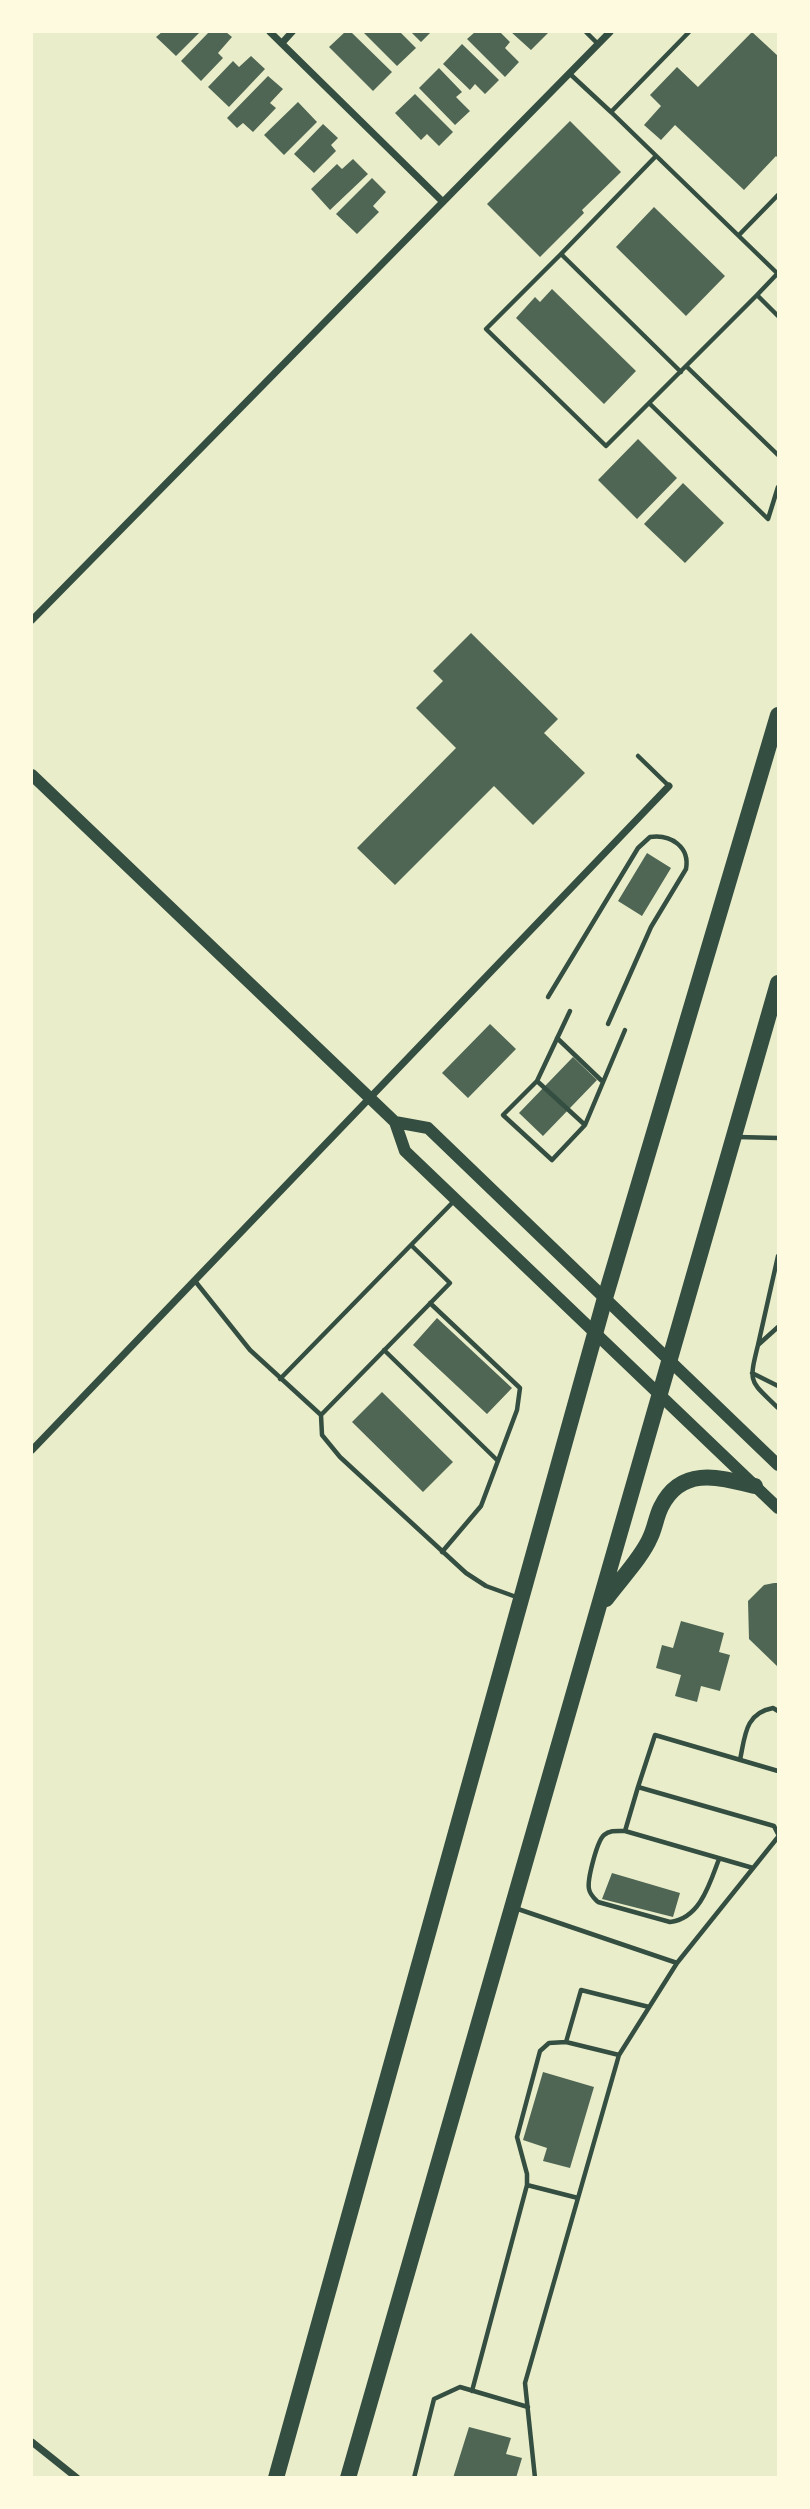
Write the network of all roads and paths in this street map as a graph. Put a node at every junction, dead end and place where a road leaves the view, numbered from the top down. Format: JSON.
{"nodes":[{"id":1,"x":270,"y":32,"type":"edge"},
{"id":2,"x":292,"y":32,"type":"edge"},
{"id":3,"x":586,"y":32,"type":"edge"},
{"id":4,"x":610,"y":32,"type":"edge"},
{"id":5,"x":689,"y":32,"type":"edge"},
{"id":6,"x":282,"y":43,"type":"junction"},
{"id":7,"x":598,"y":44,"type":"junction"},
{"id":8,"x":569,"y":73,"type":"junction"},
{"id":9,"x":611,"y":112,"type":"junction"},
{"id":10,"x":656,"y":156,"type":"junction"},
{"id":11,"x":779,"y":195,"type":"edge"},
{"id":12,"x":443,"y":201,"type":"junction"},
{"id":13,"x":739,"y":235,"type":"junction"},
{"id":14,"x":561,"y":254,"type":"junction"},
{"id":15,"x":778,"y":273,"type":"edge"},
{"id":16,"x":757,"y":295,"type":"junction"},
{"id":17,"x":779,"y":303,"type":"edge"},
{"id":18,"x":772,"y":309,"type":"junction"},
{"id":19,"x":779,"y":316,"type":"edge"},
{"id":20,"x":686,"y":366,"type":"junction"},
{"id":21,"x":681,"y":372,"type":"junction"},
{"id":22,"x":649,"y":404,"type":"junction"},
{"id":23,"x":779,"y":455,"type":"edge"},
{"id":24,"x":779,"y":487,"type":"edge"},
{"id":25,"x":32,"y":620,"type":"edge"},
{"id":26,"x":779,"y":715,"type":"edge"},
{"id":27,"x":638,"y":756,"type":"dead end"},
{"id":28,"x":32,"y":775,"type":"edge"},
{"id":29,"x":669,"y":786,"type":"joint"},
{"id":30,"x":779,"y":983,"type":"edge"},
{"id":31,"x":548,"y":997,"type":"dead end"},
{"id":32,"x":570,"y":1011,"type":"dead end"},
{"id":33,"x":608,"y":1024,"type":"dead end"},
{"id":34,"x":625,"y":1030,"type":"dead end"},
{"id":35,"x":556,"y":1038,"type":"junction"},
{"id":36,"x":537,"y":1081,"type":"junction"},
{"id":37,"x":603,"y":1082,"type":"junction"},
{"id":38,"x":370,"y":1098,"type":"junction"},
{"id":39,"x":395,"y":1122,"type":"junction"},
{"id":40,"x":585,"y":1125,"type":"junction"},
{"id":41,"x":734,"y":1137,"type":"junction"},
{"id":42,"x":779,"y":1138,"type":"edge"},
{"id":43,"x":455,"y":1200,"type":"junction"},
{"id":44,"x":411,"y":1245,"type":"junction"},
{"id":45,"x":779,"y":1256,"type":"edge"},
{"id":46,"x":195,"y":1280,"type":"junction"},
{"id":47,"x":605,"y":1298,"type":"junction"},
{"id":48,"x":430,"y":1303,"type":"junction"},
{"id":49,"x":779,"y":1327,"type":"edge"},
{"id":50,"x":595,"y":1333,"type":"junction"},
{"id":51,"x":758,"y":1345,"type":"junction"},
{"id":52,"x":384,"y":1350,"type":"junction"},
{"id":53,"x":670,"y":1361,"type":"junction"},
{"id":54,"x":751,"y":1373,"type":"junction"},
{"id":55,"x":281,"y":1378,"type":"junction"},
{"id":56,"x":779,"y":1386,"type":"edge"},
{"id":57,"x":660,"y":1395,"type":"junction"},
{"id":58,"x":779,"y":1408,"type":"edge"},
{"id":59,"x":321,"y":1415,"type":"junction"},
{"id":60,"x":32,"y":1450,"type":"edge"},
{"id":61,"x":498,"y":1461,"type":"junction"},
{"id":62,"x":779,"y":1465,"type":"edge"},
{"id":63,"x":755,"y":1486,"type":"junction"},
{"id":64,"x":779,"y":1508,"type":"edge"},
{"id":65,"x":442,"y":1552,"type":"junction"},
{"id":66,"x":520,"y":1599,"type":"junction"},
{"id":67,"x":599,"y":1609,"type":"junction"},
{"id":68,"x":779,"y":1711,"type":"edge"},
{"id":69,"x":740,"y":1760,"type":"junction"},
{"id":70,"x":779,"y":1771,"type":"edge"},
{"id":71,"x":638,"y":1787,"type":"junction"},
{"id":72,"x":625,"y":1831,"type":"junction"},
{"id":73,"x":779,"y":1836,"type":"edge"},
{"id":74,"x":719,"y":1858,"type":"junction"},
{"id":75,"x":753,"y":1868,"type":"junction"},
{"id":76,"x":512,"y":1907,"type":"junction"},
{"id":77,"x":677,"y":1963,"type":"junction"},
{"id":78,"x":649,"y":2007,"type":"junction"},
{"id":79,"x":566,"y":2042,"type":"junction"},
{"id":80,"x":620,"y":2055,"type":"junction"},
{"id":81,"x":527,"y":2185,"type":"junction"},
{"id":82,"x":578,"y":2199,"type":"junction"},
{"id":83,"x":472,"y":2390,"type":"junction"},
{"id":84,"x":528,"y":2407,"type":"junction"},
{"id":85,"x":32,"y":2442,"type":"edge"},
{"id":86,"x":77,"y":2477,"type":"edge"},
{"id":87,"x":276,"y":2477,"type":"edge"},
{"id":88,"x":348,"y":2477,"type":"edge"},
{"id":89,"x":414,"y":2477,"type":"edge"},
{"id":90,"x":535,"y":2477,"type":"edge"}],
"edges":[{"from":1,"to":6,"type":"street"},
{"from":2,"to":6,"type":"street"},
{"from":3,"to":7,"type":"lane"},
{"from":4,"to":7,"type":"street"},
{"from":5,"to":9,"type":"lane"},
{"from":6,"to":12,"type":"street"},
{"from":7,"to":8,"type":"street"},
{"from":8,"to":9,"type":"lane"},
{"from":8,"to":12,"type":"street"},
{"from":9,"to":10,"type":"lane"},
{"from":10,"to":13,"type":"lane"},
{"from":10,"to":14,"type":"lane"},
{"from":11,"to":13,"type":"lane"},
{"from":12,"to":25,"type":"street"},
{"from":13,"to":15,"type":"lane"},
{"from":14,"to":21,"type":"lane"},
{"from":14,"to":22,"type":"lane"},
{"from":15,"to":16,"type":"lane"},
{"from":16,"to":18,"type":"lane"},
{"from":16,"to":20,"type":"lane"},
{"from":17,"to":18,"type":"lane"},
{"from":18,"to":19,"type":"lane"},
{"from":20,"to":21,"type":"lane"},
{"from":20,"to":23,"type":"lane"},
{"from":21,"to":22,"type":"lane"},
{"from":22,"to":24,"type":"lane"},
{"from":26,"to":47,"type":"highway"},
{"from":27,"to":29,"type":"lane"},
{"from":28,"to":38,"type":"street"},
{"from":29,"to":38,"type":"street"},
{"from":30,"to":41,"type":"highway"},
{"from":31,"to":33,"type":"lane"},
{"from":32,"to":35,"type":"lane"},
{"from":34,"to":37,"type":"lane"},
{"from":35,"to":36,"type":"lane"},
{"from":35,"to":37,"type":"lane"},
{"from":36,"to":40,"type":"lane"},
{"from":36,"to":40,"type":"lane"},
{"from":37,"to":40,"type":"lane"},
{"from":38,"to":39,"type":"street"},
{"from":38,"to":46,"type":"street"},
{"from":39,"to":43,"type":"street"},
{"from":39,"to":47,"type":"street"},
{"from":41,"to":42,"type":"lane"},
{"from":41,"to":53,"type":"highway"},
{"from":43,"to":44,"type":"lane"},
{"from":43,"to":50,"type":"street"},
{"from":44,"to":48,"type":"lane"},
{"from":44,"to":55,"type":"lane"},
{"from":45,"to":51,"type":"lane"},
{"from":46,"to":55,"type":"lane"},
{"from":46,"to":60,"type":"street"},
{"from":47,"to":50,"type":"highway"},
{"from":47,"to":53,"type":"street"},
{"from":48,"to":52,"type":"lane"},
{"from":48,"to":61,"type":"lane"},
{"from":49,"to":51,"type":"lane"},
{"from":50,"to":57,"type":"street"},
{"from":50,"to":66,"type":"highway"},
{"from":51,"to":54,"type":"lane"},
{"from":52,"to":59,"type":"lane"},
{"from":52,"to":61,"type":"lane"},
{"from":53,"to":57,"type":"highway"},
{"from":53,"to":62,"type":"street"},
{"from":54,"to":56,"type":"lane"},
{"from":54,"to":58,"type":"lane"},
{"from":55,"to":59,"type":"lane"},
{"from":57,"to":63,"type":"street"},
{"from":57,"to":67,"type":"highway"},
{"from":59,"to":65,"type":"lane"},
{"from":61,"to":65,"type":"lane"},
{"from":63,"to":64,"type":"street"},
{"from":63,"to":67,"type":"highway"},
{"from":65,"to":66,"type":"lane"},
{"from":66,"to":87,"type":"highway"},
{"from":67,"to":76,"type":"highway"},
{"from":68,"to":69,"type":"lane"},
{"from":69,"to":70,"type":"lane"},
{"from":69,"to":71,"type":"lane"},
{"from":71,"to":72,"type":"lane"},
{"from":71,"to":73,"type":"lane"},
{"from":72,"to":74,"type":"lane"},
{"from":72,"to":74,"type":"lane"},
{"from":73,"to":75,"type":"lane"},
{"from":74,"to":75,"type":"lane"},
{"from":75,"to":77,"type":"lane"},
{"from":76,"to":77,"type":"lane"},
{"from":76,"to":88,"type":"highway"},
{"from":77,"to":78,"type":"lane"},
{"from":78,"to":79,"type":"lane"},
{"from":78,"to":80,"type":"lane"},
{"from":79,"to":80,"type":"lane"},
{"from":79,"to":81,"type":"lane"},
{"from":80,"to":82,"type":"lane"},
{"from":81,"to":82,"type":"lane"},
{"from":81,"to":83,"type":"lane"},
{"from":82,"to":84,"type":"lane"},
{"from":83,"to":84,"type":"lane"},
{"from":83,"to":89,"type":"lane"},
{"from":84,"to":90,"type":"lane"},
{"from":85,"to":86,"type":"street"}]}
